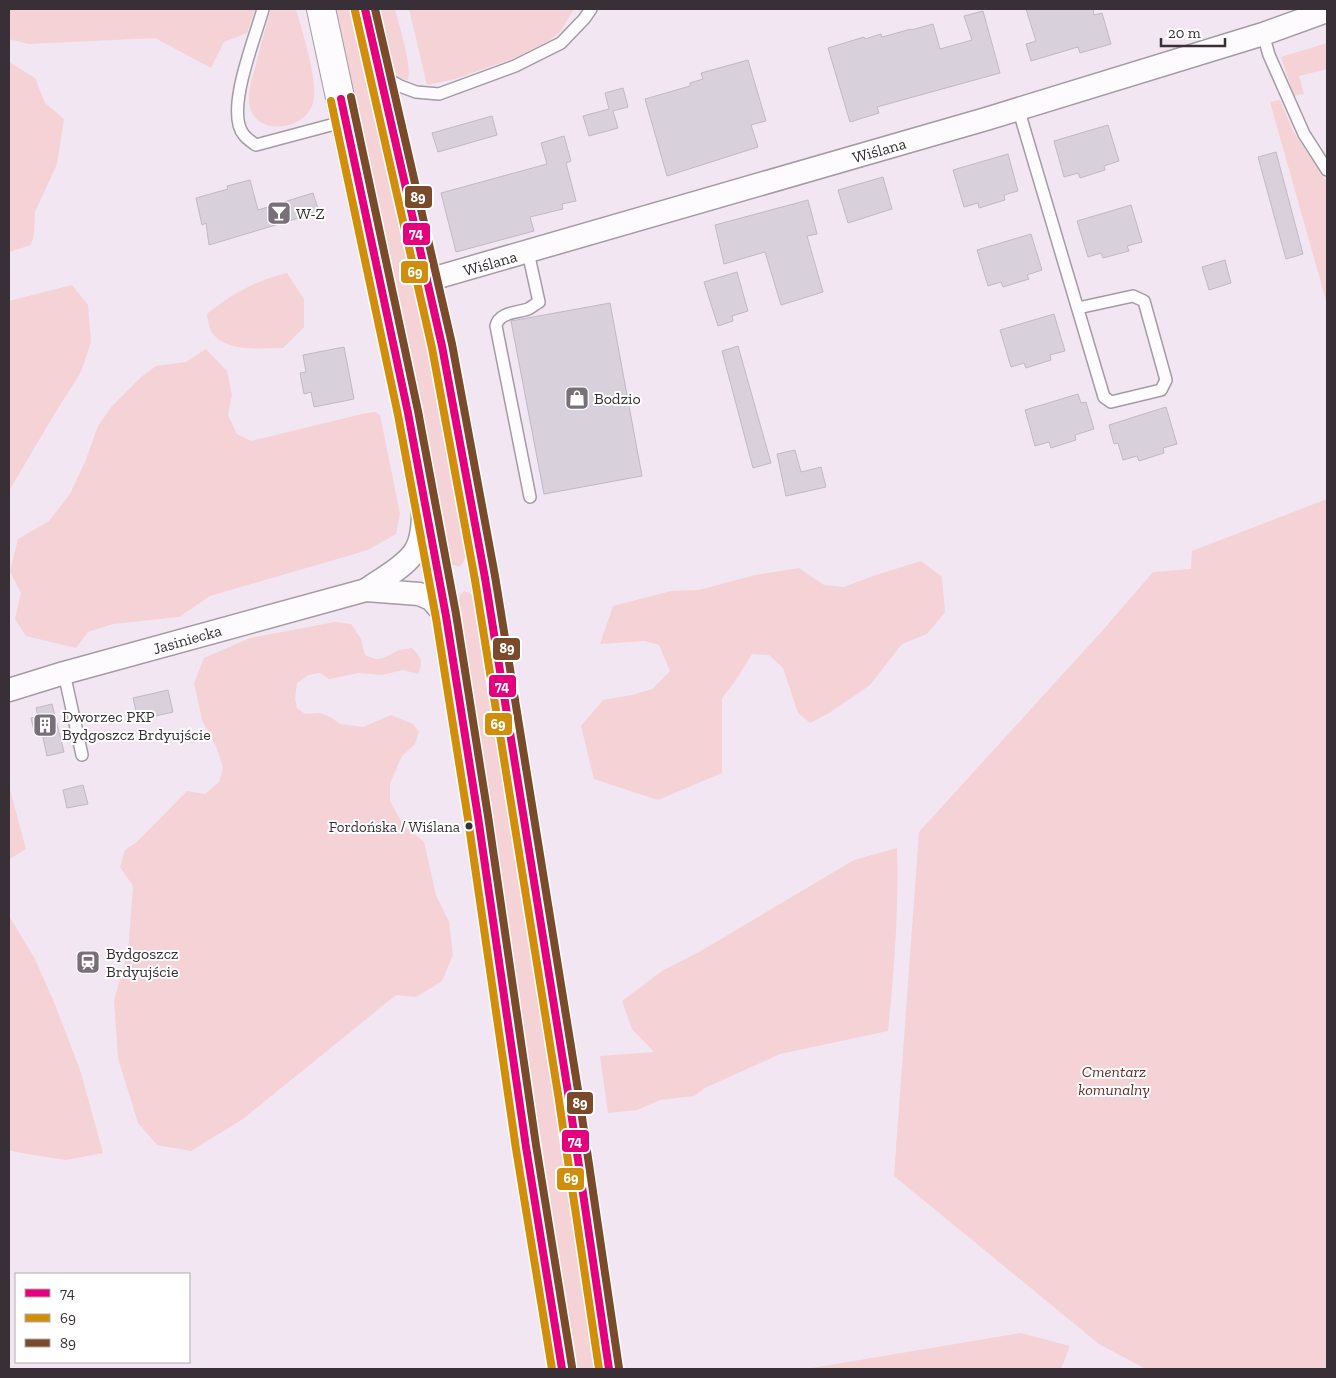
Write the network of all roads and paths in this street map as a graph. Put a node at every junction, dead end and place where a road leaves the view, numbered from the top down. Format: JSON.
{"nodes":[{"id":1,"x":263,"y":9,"type":"edge"},
{"id":2,"x":321,"y":9,"type":"edge"},
{"id":3,"x":365,"y":9,"type":"edge"},
{"id":4,"x":591,"y":9,"type":"edge"},
{"id":5,"x":1327,"y":11,"type":"edge"},
{"id":6,"x":1263,"y":34,"type":"junction"},
{"id":7,"x":380,"y":75,"type":"junction"},
{"id":8,"x":1018,"y":108,"type":"junction"},
{"id":9,"x":346,"y":121,"type":"junction"},
{"id":10,"x":1327,"y":170,"type":"edge"},
{"id":11,"x":528,"y":252,"type":"junction"},
{"id":12,"x":428,"y":280,"type":"junction"},
{"id":13,"x":1078,"y":308,"type":"junction"},
{"id":14,"x":422,"y":488,"type":"junction"},
{"id":15,"x":530,"y":497,"type":"dead end"},
{"id":16,"x":366,"y":590,"type":"junction"},
{"id":17,"x":446,"y":616,"type":"junction"},
{"id":18,"x":64,"y":673,"type":"junction"},
{"id":19,"x":9,"y":690,"type":"edge"},
{"id":20,"x":82,"y":755,"type":"dead end"},
{"id":21,"x":562,"y":1369,"type":"edge"},
{"id":22,"x":609,"y":1369,"type":"edge"}],
"edges":[{"from":1,"to":9,"type":"lane"},
{"from":2,"to":9,"type":"main road"},
{"from":3,"to":7,"type":"main road"},
{"from":4,"to":7,"type":"lane"},
{"from":5,"to":6,"type":"street","name":"Wiślana"},
{"from":6,"to":8,"type":"street","name":"Wiślana"},
{"from":6,"to":10,"type":"lane"},
{"from":7,"to":12,"type":"main road"},
{"from":8,"to":11,"type":"street","name":"Wiślana"},
{"from":8,"to":13,"type":"lane"},
{"from":9,"to":14,"type":"main road"},
{"from":11,"to":12,"type":"street","name":"Wiślana"},
{"from":11,"to":15,"type":"lane"},
{"from":12,"to":22,"type":"main road"},
{"from":13,"to":13,"type":"lane"},
{"from":14,"to":16,"type":"street","name":"Jasiniecka"},
{"from":14,"to":17,"type":"main road"},
{"from":16,"to":17,"type":"street","name":"Jasiniecka"},
{"from":16,"to":18,"type":"street","name":"Jasiniecka"},
{"from":17,"to":21,"type":"main road"},
{"from":18,"to":19,"type":"street","name":"Jasiniecka"},
{"from":18,"to":20,"type":"lane"}]}
